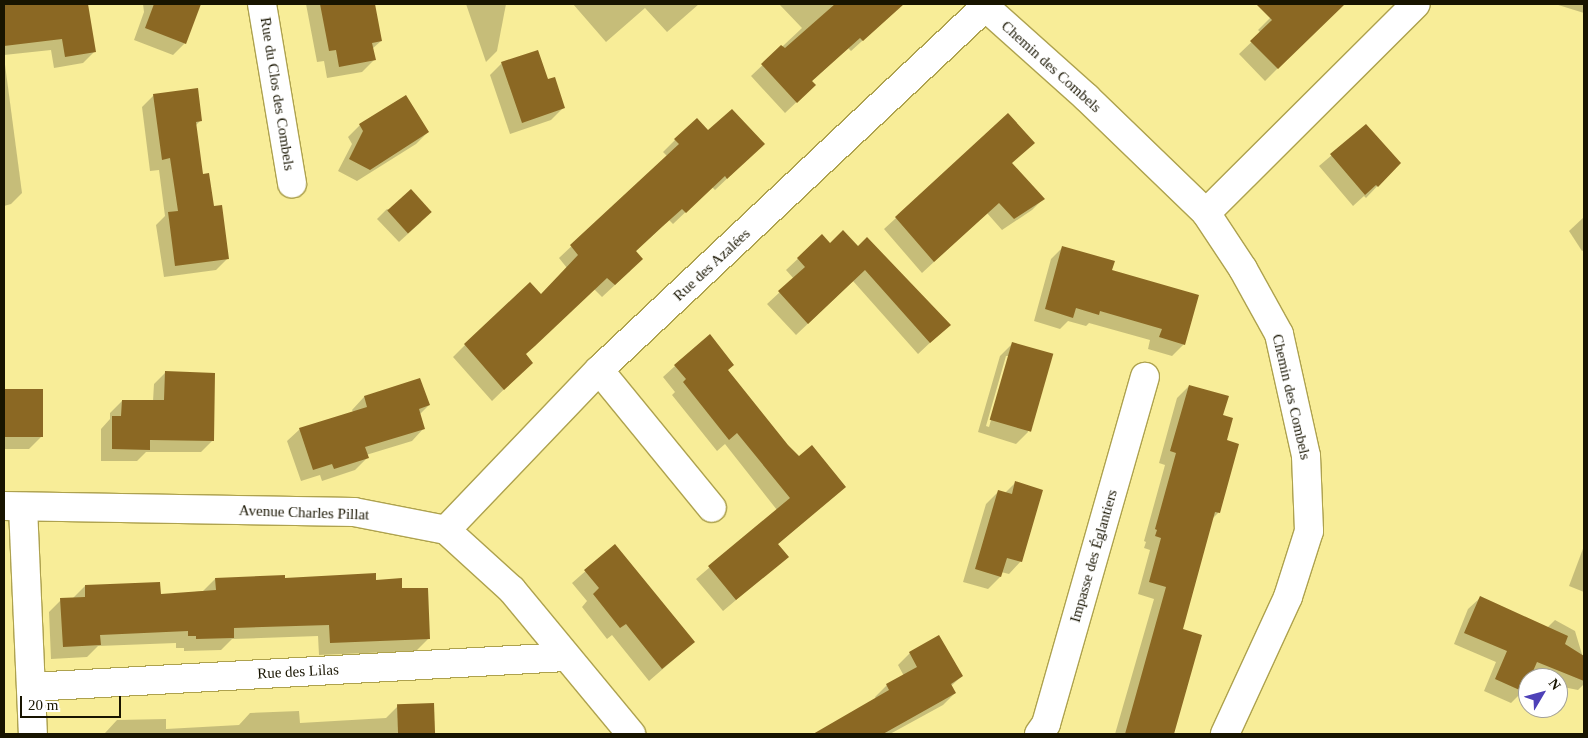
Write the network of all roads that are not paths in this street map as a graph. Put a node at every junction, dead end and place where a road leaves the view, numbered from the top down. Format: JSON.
{"nodes":[{"id":1,"x":262,"y":4,"type":"edge"},
{"id":2,"x":1416,"y":4,"type":"edge"},
{"id":3,"x":984,"y":5,"type":"edge"},
{"id":4,"x":292,"y":184,"type":"dead end"},
{"id":5,"x":1206,"y":213,"type":"junction"},
{"id":6,"x":599,"y":370,"type":"junction"},
{"id":7,"x":1145,"y":377,"type":"dead end"},
{"id":8,"x":13,"y":507,"type":"edge"},
{"id":9,"x":712,"y":508,"type":"dead end"},
{"id":10,"x":446,"y":530,"type":"junction"},
{"id":11,"x":566,"y":657,"type":"junction"},
{"id":12,"x":30,"y":687,"type":"junction"},
{"id":13,"x":33,"y":734,"type":"edge"},
{"id":14,"x":631,"y":734,"type":"edge"},
{"id":15,"x":1039,"y":734,"type":"edge"},
{"id":16,"x":1225,"y":734,"type":"edge"}],
"edges":[{"from":1,"to":4,"type":"street","name":"Rue du Clos des Combels"},
{"from":2,"to":5,"type":"street"},
{"from":3,"to":5,"type":"street","name":"Chemin des Combels"},
{"from":3,"to":6,"type":"street","name":"Rue des Azalées"},
{"from":5,"to":16,"type":"street","name":"Chemin des Combels"},
{"from":6,"to":9,"type":"street"},
{"from":6,"to":10,"type":"street","name":"Rue des Azalées"},
{"from":7,"to":15,"type":"street","name":"Impasse des Églantiers"},
{"from":8,"to":10,"type":"street","name":"Avenue Charles Pillat"},
{"from":8,"to":12,"type":"street"},
{"from":10,"to":11,"type":"street"},
{"from":11,"to":12,"type":"street","name":"Rue des Lilas"},
{"from":11,"to":14,"type":"street"},
{"from":12,"to":13,"type":"street"}]}
